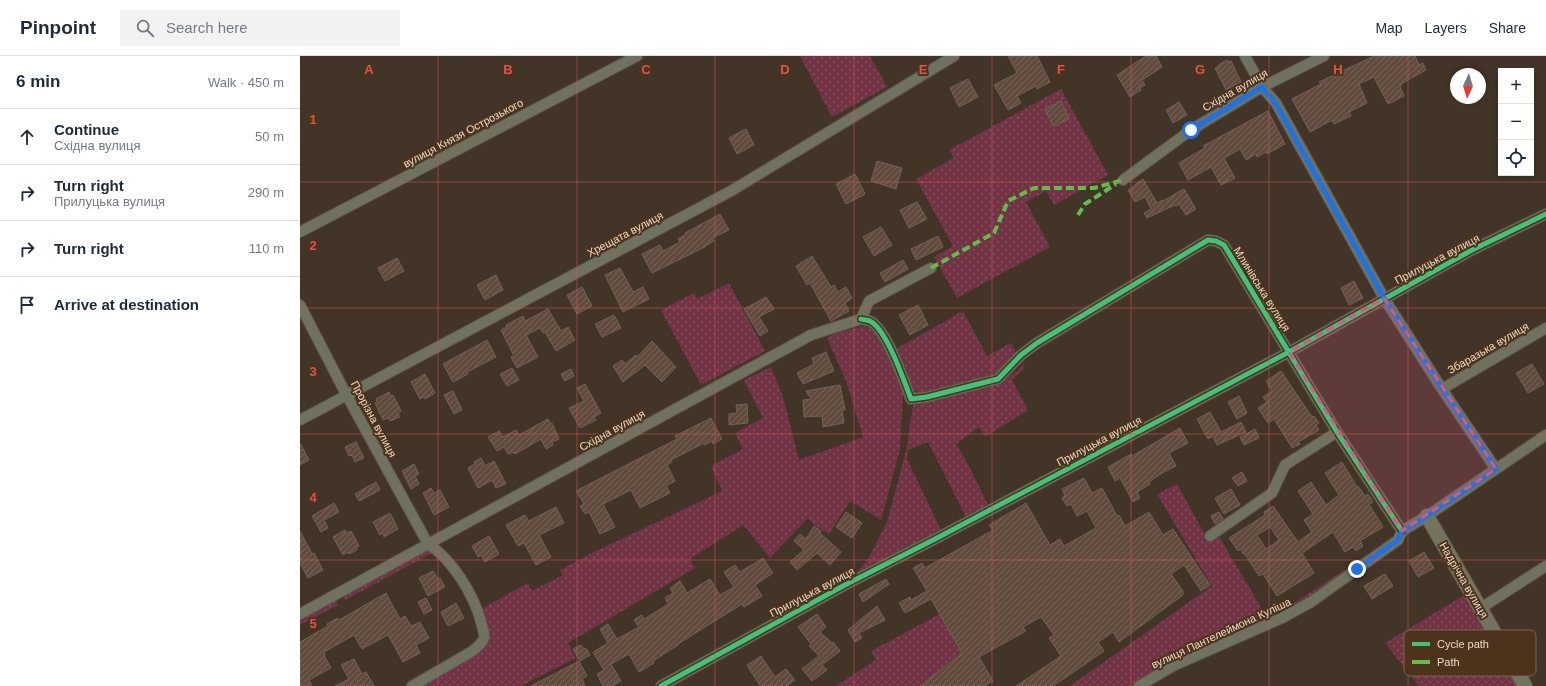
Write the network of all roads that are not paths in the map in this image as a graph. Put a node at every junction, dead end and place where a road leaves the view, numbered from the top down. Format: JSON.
{"nodes":[{"id":1,"x":636,"y":56,"type":"edge"},
{"id":2,"x":954,"y":56,"type":"edge"},
{"id":3,"x":1245,"y":56,"type":"edge"},
{"id":4,"x":1324,"y":56,"type":"edge"},
{"id":5,"x":1262,"y":87,"type":"junction"},
{"id":6,"x":1123,"y":180,"type":"dead end"},
{"id":7,"x":1546,"y":214,"type":"edge"},
{"id":8,"x":300,"y":232,"type":"edge"},
{"id":9,"x":931,"y":268,"type":"dead end"},
{"id":10,"x":1384,"y":298,"type":"junction"},
{"id":11,"x":300,"y":305,"type":"edge"},
{"id":12,"x":861,"y":319,"type":"junction"},
{"id":13,"x":1546,"y":328,"type":"edge"},
{"id":14,"x":1289,"y":352,"type":"junction"},
{"id":15,"x":1442,"y":389,"type":"junction"},
{"id":16,"x":346,"y":394,"type":"junction"},
{"id":17,"x":300,"y":420,"type":"edge"},
{"id":18,"x":1337,"y":432,"type":"junction"},
{"id":19,"x":1546,"y":435,"type":"edge"},
{"id":20,"x":1496,"y":469,"type":"junction"},
{"id":21,"x":1427,"y":516,"type":"junction"},
{"id":22,"x":1402,"y":531,"type":"junction"},
{"id":23,"x":1210,"y":536,"type":"dead end"},
{"id":24,"x":428,"y":544,"type":"junction"},
{"id":25,"x":1546,"y":566,"type":"edge"},
{"id":26,"x":1481,"y":608,"type":"junction"},
{"id":27,"x":300,"y":614,"type":"edge"},
{"id":28,"x":1493,"y":630,"type":"edge"},
{"id":29,"x":1519,"y":676,"type":"edge"},
{"id":30,"x":412,"y":686,"type":"edge"},
{"id":31,"x":661,"y":686,"type":"edge"},
{"id":32,"x":1139,"y":686,"type":"edge"},
{"id":33,"x":1525,"y":686,"type":"edge"}],
"edges":[{"from":1,"to":8,"type":"street","name":"вулиця Князя Острозького"},
{"from":2,"to":16,"type":"street","name":"Хрещата вулиця"},
{"from":3,"to":5,"type":"street"},
{"from":4,"to":5,"type":"street","name":"Східна вулиця"},
{"from":5,"to":6,"type":"street","name":"Східна вулиця"},
{"from":5,"to":10,"type":"street"},
{"from":7,"to":10,"type":"street","name":"Прилуцька вулиця"},
{"from":9,"to":12,"type":"street"},
{"from":10,"to":14,"type":"street","name":"Прилуцька вулиця"},
{"from":10,"to":15,"type":"street"},
{"from":11,"to":16,"type":"street","name":"Прорізна вулиця"},
{"from":12,"to":14,"type":"street","name":"Млинівська вулиця"},
{"from":12,"to":24,"type":"street","name":"Східна вулиця"},
{"from":13,"to":15,"type":"street","name":"Збаразька вулиця"},
{"from":14,"to":18,"type":"street","name":"Млинівська вулиця"},
{"from":14,"to":31,"type":"street","name":"Прилуцька вулиця"},
{"from":15,"to":20,"type":"street"},
{"from":16,"to":17,"type":"street","name":"Хрещата вулиця"},
{"from":16,"to":24,"type":"street","name":"Прорізна вулиця"},
{"from":18,"to":22,"type":"street","name":"Млинівська вулиця"},
{"from":18,"to":23,"type":"street"},
{"from":19,"to":20,"type":"street","name":"вулиця Пантелеймона Куліша"},
{"from":20,"to":21,"type":"street","name":"вулиця Пантелеймона Куліша"},
{"from":21,"to":22,"type":"street","name":"вулиця Пантелеймона Куліша"},
{"from":21,"to":26,"type":"street","name":"Надрічна вулиця"},
{"from":22,"to":32,"type":"street","name":"вулиця Пантелеймона Куліша"},
{"from":24,"to":27,"type":"street","name":"Східна вулиця"},
{"from":24,"to":30,"type":"street"},
{"from":25,"to":26,"type":"street"},
{"from":26,"to":28,"type":"street","name":"Надрічна вулиця"},
{"from":29,"to":33,"type":"street","name":"Надрічна вулиця"}]}
